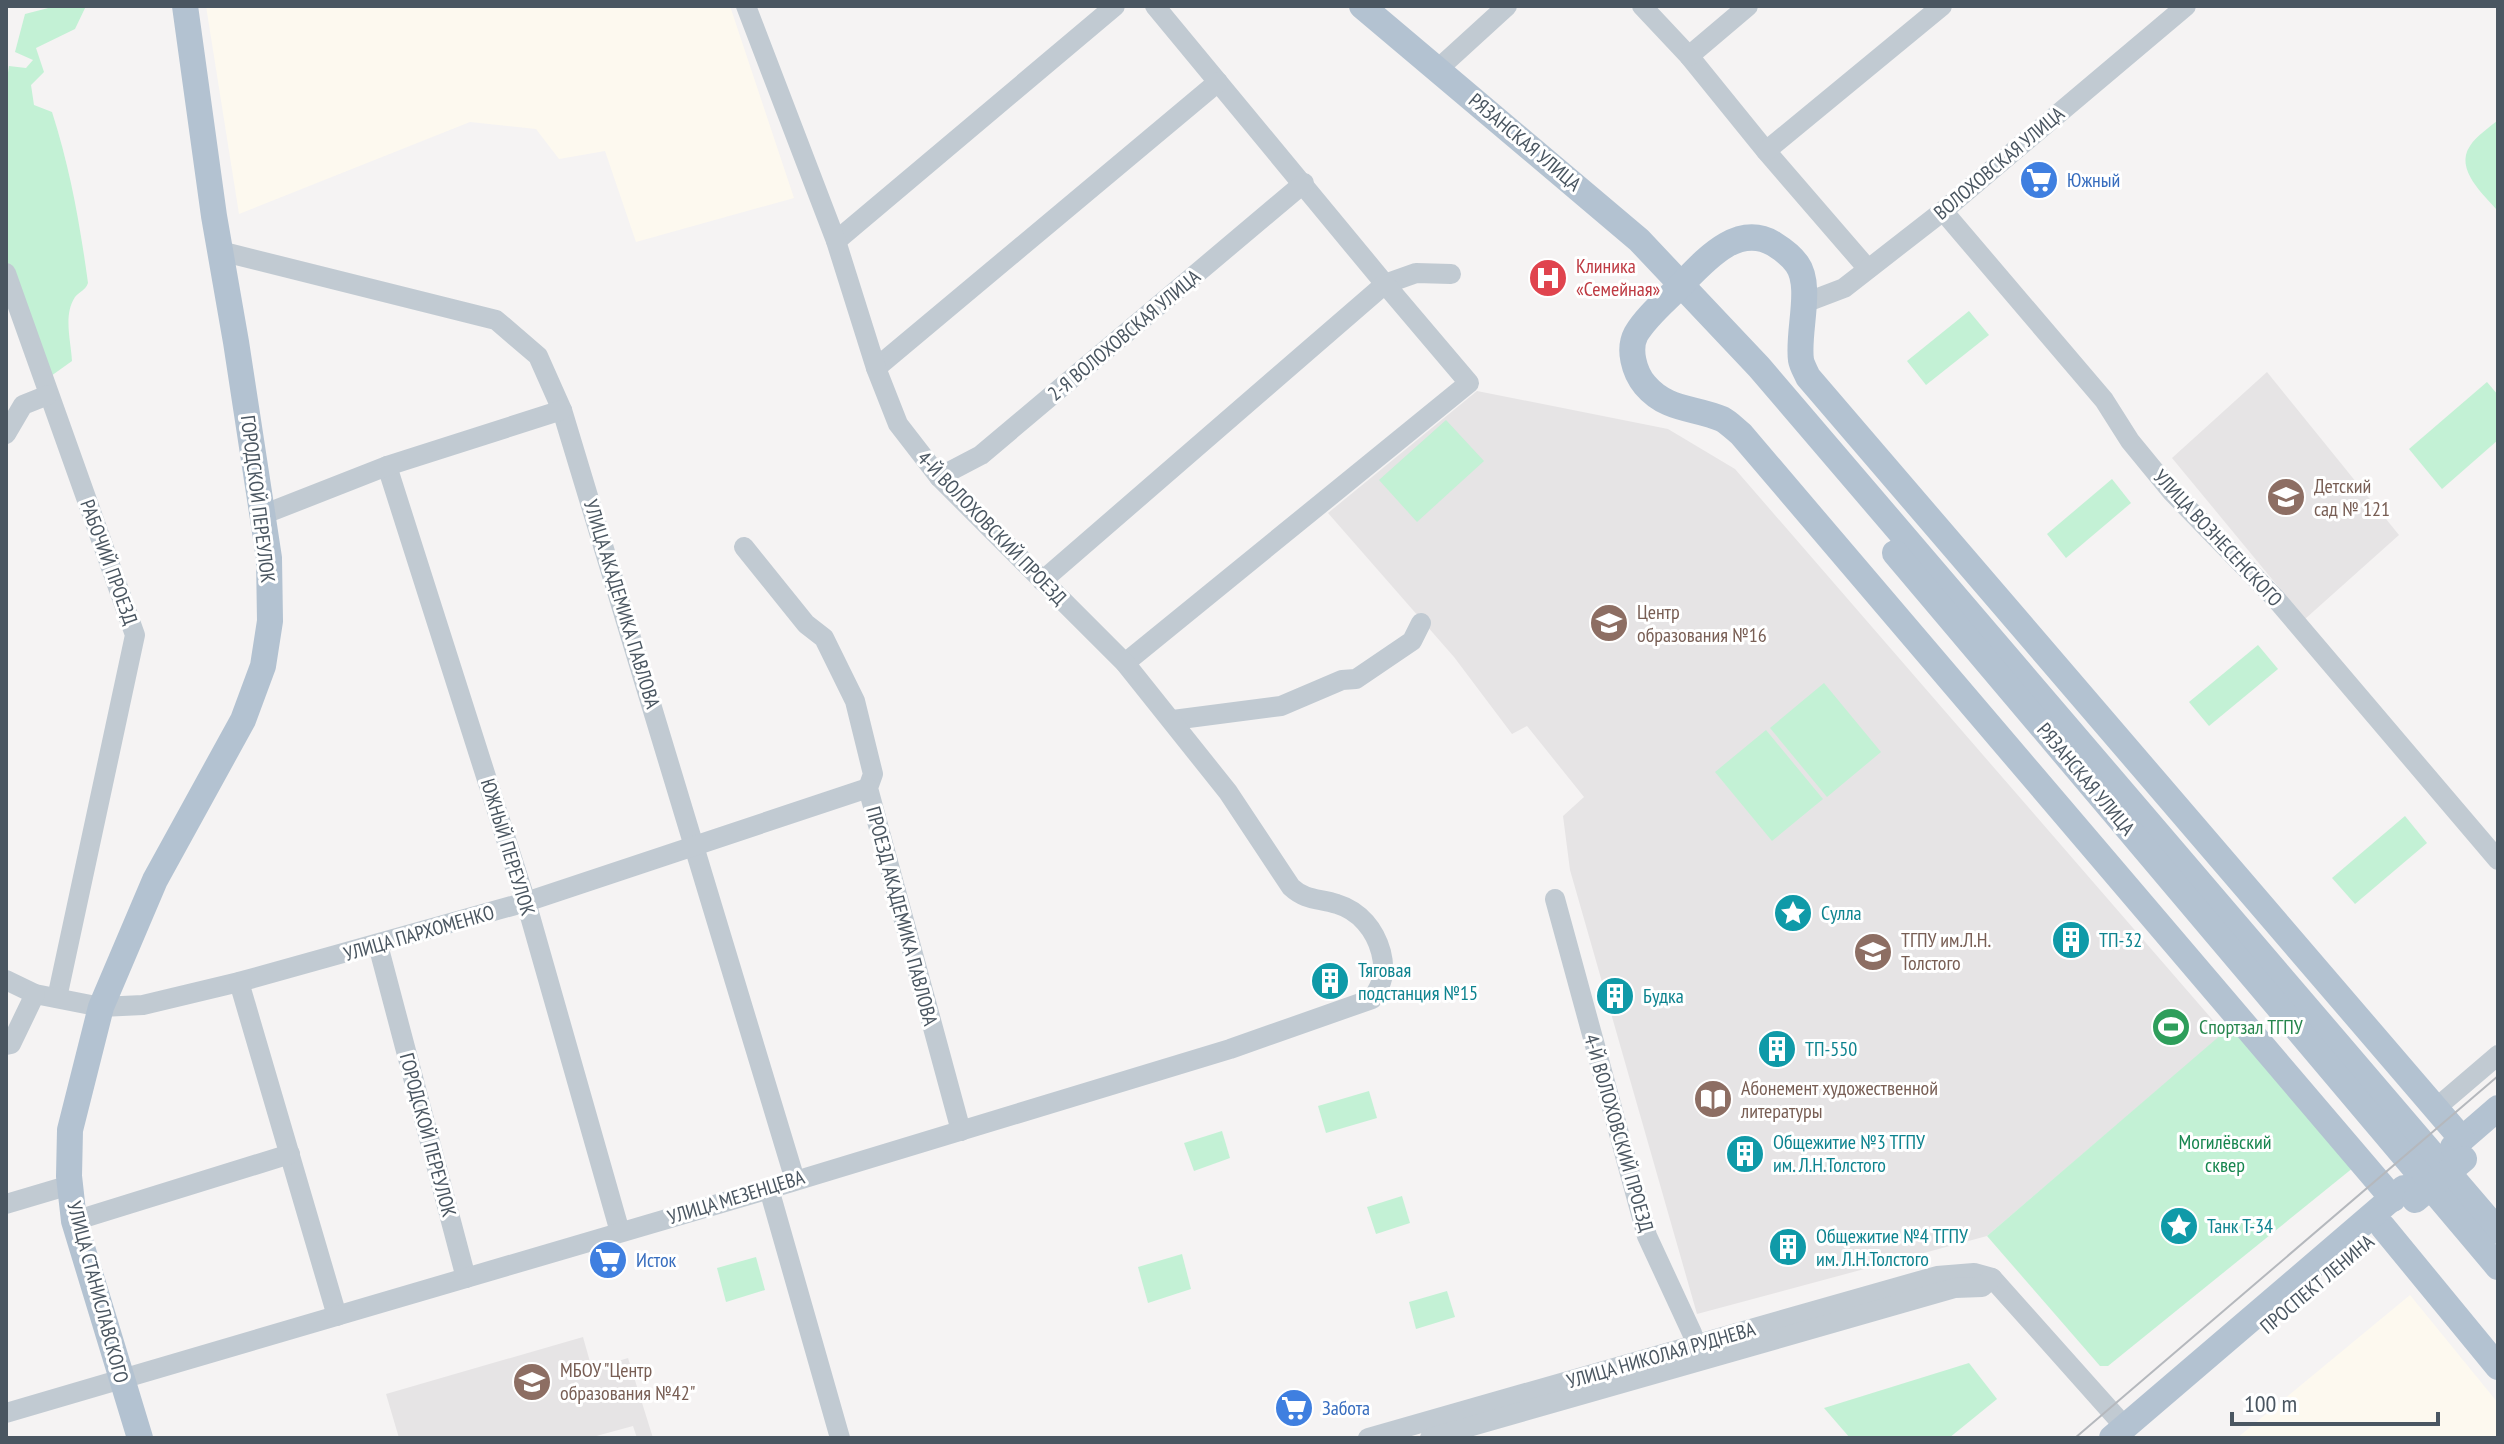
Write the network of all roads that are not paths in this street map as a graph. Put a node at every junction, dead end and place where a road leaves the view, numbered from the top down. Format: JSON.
{"nodes":[{"id":1,"x":185,"y":6,"type":"edge"},
{"id":2,"x":746,"y":6,"type":"edge"},
{"id":3,"x":1115,"y":6,"type":"edge"},
{"id":4,"x":1155,"y":6,"type":"edge"},
{"id":5,"x":1362,"y":6,"type":"edge"},
{"id":6,"x":1507,"y":6,"type":"edge"},
{"id":7,"x":1642,"y":6,"type":"edge"},
{"id":8,"x":1748,"y":6,"type":"edge"},
{"id":9,"x":1942,"y":6,"type":"edge"},
{"id":10,"x":2186,"y":6,"type":"edge"},
{"id":11,"x":1689,"y":56,"type":"junction"},
{"id":12,"x":1438,"y":69,"type":"junction"},
{"id":13,"x":1218,"y":82,"type":"junction"},
{"id":14,"x":1766,"y":151,"type":"junction"},
{"id":15,"x":1304,"y":183,"type":"junction"},
{"id":16,"x":1943,"y":211,"type":"junction"},
{"id":17,"x":836,"y":241,"type":"junction"},
{"id":18,"x":220,"y":251,"type":"junction"},
{"id":19,"x":1868,"y":269,"type":"junction"},
{"id":20,"x":6,"y":273,"type":"edge"},
{"id":21,"x":1451,"y":274,"type":"dead end"},
{"id":22,"x":1385,"y":284,"type":"junction"},
{"id":23,"x":1681,"y":285,"type":"junction"},
{"id":24,"x":1802,"y":304,"type":"junction"},
{"id":25,"x":876,"y":368,"type":"junction"},
{"id":26,"x":1808,"y":377,"type":"junction"},
{"id":27,"x":48,"y":395,"type":"junction"},
{"id":28,"x":562,"y":410,"type":"junction"},
{"id":29,"x":6,"y":434,"type":"edge"},
{"id":30,"x":1821,"y":438,"type":"junction"},
{"id":31,"x":387,"y":466,"type":"junction"},
{"id":32,"x":939,"y":477,"type":"junction"},
{"id":33,"x":262,"y":515,"type":"junction"},
{"id":34,"x":744,"y":547,"type":"dead end"},
{"id":35,"x":1042,"y":581,"type":"junction"},
{"id":36,"x":1421,"y":623,"type":"dead end"},
{"id":37,"x":1125,"y":663,"type":"junction"},
{"id":38,"x":1173,"y":720,"type":"junction"},
{"id":39,"x":868,"y":788,"type":"junction"},
{"id":40,"x":695,"y":843,"type":"junction"},
{"id":41,"x":2498,"y":860,"type":"edge"},
{"id":42,"x":1555,"y":899,"type":"dead end"},
{"id":43,"x":526,"y":902,"type":"junction"},
{"id":44,"x":1359,"y":914,"type":"joint"},
{"id":45,"x":378,"y":945,"type":"junction"},
{"id":46,"x":6,"y":980,"type":"edge"},
{"id":47,"x":239,"y":982,"type":"junction"},
{"id":48,"x":35,"y":994,"type":"junction"},
{"id":49,"x":57,"y":998,"type":"junction"},
{"id":50,"x":101,"y":1007,"type":"junction"},
{"id":51,"x":6,"y":1045,"type":"edge"},
{"id":52,"x":2498,"y":1055,"type":"edge"},
{"id":53,"x":2436,"y":1108,"type":"junction"},
{"id":54,"x":2497,"y":1127,"type":"edge"},
{"id":55,"x":961,"y":1131,"type":"junction"},
{"id":56,"x":2460,"y":1148,"type":"junction"},
{"id":57,"x":290,"y":1154,"type":"junction"},
{"id":58,"x":795,"y":1180,"type":"junction"},
{"id":59,"x":70,"y":1185,"type":"junction"},
{"id":60,"x":769,"y":1189,"type":"junction"},
{"id":61,"x":2404,"y":1196,"type":"junction"},
{"id":62,"x":6,"y":1204,"type":"edge"},
{"id":63,"x":74,"y":1221,"type":"junction"},
{"id":64,"x":2383,"y":1227,"type":"junction"},
{"id":65,"x":2498,"y":1231,"type":"edge"},
{"id":66,"x":620,"y":1232,"type":"junction"},
{"id":67,"x":2498,"y":1267,"type":"edge"},
{"id":68,"x":466,"y":1278,"type":"junction"},
{"id":69,"x":337,"y":1316,"type":"junction"},
{"id":70,"x":1698,"y":1353,"type":"junction"},
{"id":71,"x":2498,"y":1367,"type":"edge"},
{"id":72,"x":122,"y":1379,"type":"junction"},
{"id":73,"x":6,"y":1413,"type":"edge"},
{"id":74,"x":2127,"y":1435,"type":"edge"},
{"id":75,"x":140,"y":1438,"type":"edge"},
{"id":76,"x":840,"y":1438,"type":"edge"},
{"id":77,"x":1368,"y":1438,"type":"edge"},
{"id":78,"x":1430,"y":1438,"type":"edge"}],
"edges":[{"from":1,"to":18,"type":"main road","name":"ГОРОДСКОЙ ПЕРЕУЛОК"},
{"from":2,"to":17,"type":"street","name":"4-Й ВОЛОХОВСКИЙ ПРОЕЗД"},
{"from":3,"to":17,"type":"street"},
{"from":4,"to":13,"type":"street"},
{"from":5,"to":12,"type":"main road","name":"РЯЗАНСКАЯ УЛИЦА"},
{"from":6,"to":12,"type":"street"},
{"from":7,"to":11,"type":"street"},
{"from":8,"to":11,"type":"street"},
{"from":9,"to":14,"type":"street"},
{"from":10,"to":16,"type":"street","name":"ВОЛОХОВСКАЯ УЛИЦА"},
{"from":11,"to":14,"type":"street"},
{"from":12,"to":23,"type":"main road","name":"РЯЗАНСКАЯ УЛИЦА"},
{"from":13,"to":15,"type":"street"},
{"from":13,"to":25,"type":"street"},
{"from":14,"to":19,"type":"street"},
{"from":15,"to":22,"type":"street"},
{"from":15,"to":32,"type":"street","name":"2-Я ВОЛОХОВСКАЯ УЛИЦА"},
{"from":16,"to":19,"type":"street","name":"ВОЛОХОВСКАЯ УЛИЦА"},
{"from":16,"to":41,"type":"street","name":"УЛИЦА ВОЗНЕСЕНСКОГО"},
{"from":17,"to":25,"type":"street","name":"4-Й ВОЛОХОВСКИЙ ПРОЕЗД"},
{"from":18,"to":28,"type":"street","name":"УЛИЦА АКАДЕМИКА ПАВЛОВА"},
{"from":18,"to":33,"type":"main road","name":"ГОРОДСКОЙ ПЕРЕУЛОК"},
{"from":19,"to":24,"type":"street","name":"ВОЛОХОВСКАЯ УЛИЦА"},
{"from":20,"to":27,"type":"street","name":"РАБОЧИЙ ПРОЕЗД"},
{"from":21,"to":22,"type":"street"},
{"from":22,"to":35,"type":"street"},
{"from":22,"to":37,"type":"street"},
{"from":23,"to":24,"type":"main road"},
{"from":23,"to":30,"type":"main road","name":"РЯЗАНСКАЯ УЛИЦА"},
{"from":23,"to":61,"type":"main road"},
{"from":23,"to":67,"type":"main road","name":"РЯЗАНСКАЯ УЛИЦА"},
{"from":24,"to":26,"type":"main road"},
{"from":25,"to":32,"type":"street","name":"4-Й ВОЛОХОВСКИЙ ПРОЕЗД"},
{"from":26,"to":30,"type":"main road"},
{"from":26,"to":53,"type":"main road"},
{"from":27,"to":29,"type":"street"},
{"from":27,"to":49,"type":"street","name":"РАБОЧИЙ ПРОЕЗД"},
{"from":28,"to":31,"type":"street"},
{"from":28,"to":40,"type":"street","name":"УЛИЦА АКАДЕМИКА ПАВЛОВА"},
{"from":30,"to":65,"type":"main road","name":"РЯЗАНСКАЯ УЛИЦА"},
{"from":31,"to":33,"type":"street"},
{"from":31,"to":43,"type":"street","name":"ЮЖНЫЙ ПЕРЕУЛОК"},
{"from":32,"to":35,"type":"street","name":"4-Й ВОЛОХОВСКИЙ ПРОЕЗД"},
{"from":33,"to":50,"type":"main road","name":"ГОРОДСКОЙ ПЕРЕУЛОК"},
{"from":34,"to":39,"type":"street","name":"ПРОЕЗД АКАДЕМИКА ПАВЛОВА"},
{"from":35,"to":37,"type":"street","name":"4-Й ВОЛОХОВСКИЙ ПРОЕЗД"},
{"from":36,"to":38,"type":"street"},
{"from":37,"to":38,"type":"street","name":"4-Й ВОЛОХОВСКИЙ ПРОЕЗД"},
{"from":38,"to":44,"type":"street","name":"4-Й ВОЛОХОВСКИЙ ПРОЕЗД"},
{"from":39,"to":40,"type":"street","name":"УЛИЦА ПАРХОМЕНКО"},
{"from":39,"to":55,"type":"street","name":"ПРОЕЗД АКАДЕМИКА ПАВЛОВА"},
{"from":40,"to":43,"type":"street","name":"УЛИЦА ПАРХОМЕНКО"},
{"from":40,"to":58,"type":"street","name":"УЛИЦА АКАДЕМИКА ПАВЛОВА"},
{"from":42,"to":70,"type":"street","name":"4-Й ВОЛОХОВСКИЙ ПРОЕЗД"},
{"from":43,"to":45,"type":"street","name":"УЛИЦА ПАРХОМЕНКО"},
{"from":43,"to":66,"type":"street","name":"ЮЖНЫЙ ПЕРЕУЛОК"},
{"from":44,"to":55,"type":"street","name":"УЛИЦА МЕЗЕНЦЕВА"},
{"from":45,"to":47,"type":"street","name":"УЛИЦА ПАРХОМЕНКО"},
{"from":45,"to":68,"type":"street","name":"ГОРОДСКОЙ ПЕРЕУЛОК"},
{"from":46,"to":48,"type":"street"},
{"from":47,"to":50,"type":"street","name":"УЛИЦА ПАРХОМЕНКО"},
{"from":47,"to":57,"type":"street"},
{"from":48,"to":49,"type":"street"},
{"from":48,"to":51,"type":"street"},
{"from":49,"to":50,"type":"street"},
{"from":50,"to":59,"type":"main road","name":"УЛИЦА СТАНИСЛАВСКОГО"},
{"from":52,"to":53,"type":"street"},
{"from":53,"to":56,"type":"main road"},
{"from":54,"to":56,"type":"main road","name":"ПРОСПЕКТ ЛЕНИНА"},
{"from":55,"to":58,"type":"street","name":"УЛИЦА МЕЗЕНЦЕВА"},
{"from":56,"to":61,"type":"main road","name":"ПРОСПЕКТ ЛЕНИНА","bridge":true},
{"from":57,"to":63,"type":"street"},
{"from":57,"to":69,"type":"street"},
{"from":58,"to":60,"type":"street","name":"УЛИЦА МЕЗЕНЦЕВА"},
{"from":59,"to":62,"type":"street"},
{"from":59,"to":63,"type":"main road","name":"УЛИЦА СТАНИСЛАВСКОГО"},
{"from":60,"to":66,"type":"street","name":"УЛИЦА МЕЗЕНЦЕВА"},
{"from":60,"to":76,"type":"street"},
{"from":61,"to":64,"type":"main road","name":"ПРОСПЕКТ ЛЕНИНА"},
{"from":61,"to":74,"type":"main road","name":"ПРОСПЕКТ ЛЕНИНА"},
{"from":63,"to":72,"type":"main road","name":"УЛИЦА СТАНИСЛАВСКОГО"},
{"from":64,"to":71,"type":"main road"},
{"from":64,"to":74,"type":"main road","name":"ПРОСПЕКТ ЛЕНИНА"},
{"from":66,"to":68,"type":"street","name":"УЛИЦА МЕЗЕНЦЕВА"},
{"from":68,"to":69,"type":"street","name":"УЛИЦА МЕЗЕНЦЕВА"},
{"from":69,"to":72,"type":"street","name":"УЛИЦА МЕЗЕНЦЕВА"},
{"from":70,"to":74,"type":"street","name":"УЛИЦА НИКОЛАЯ РУДНЕВА"},
{"from":70,"to":77,"type":"street","name":"УЛИЦА НИКОЛАЯ РУДНЕВА"},
{"from":70,"to":78,"type":"street","name":"УЛИЦА НИКОЛАЯ РУДНЕВА"},
{"from":72,"to":73,"type":"street","name":"УЛИЦА МЕЗЕНЦЕВА"},
{"from":72,"to":75,"type":"main road","name":"УЛИЦА СТАНИСЛАВСКОГО"}]}
